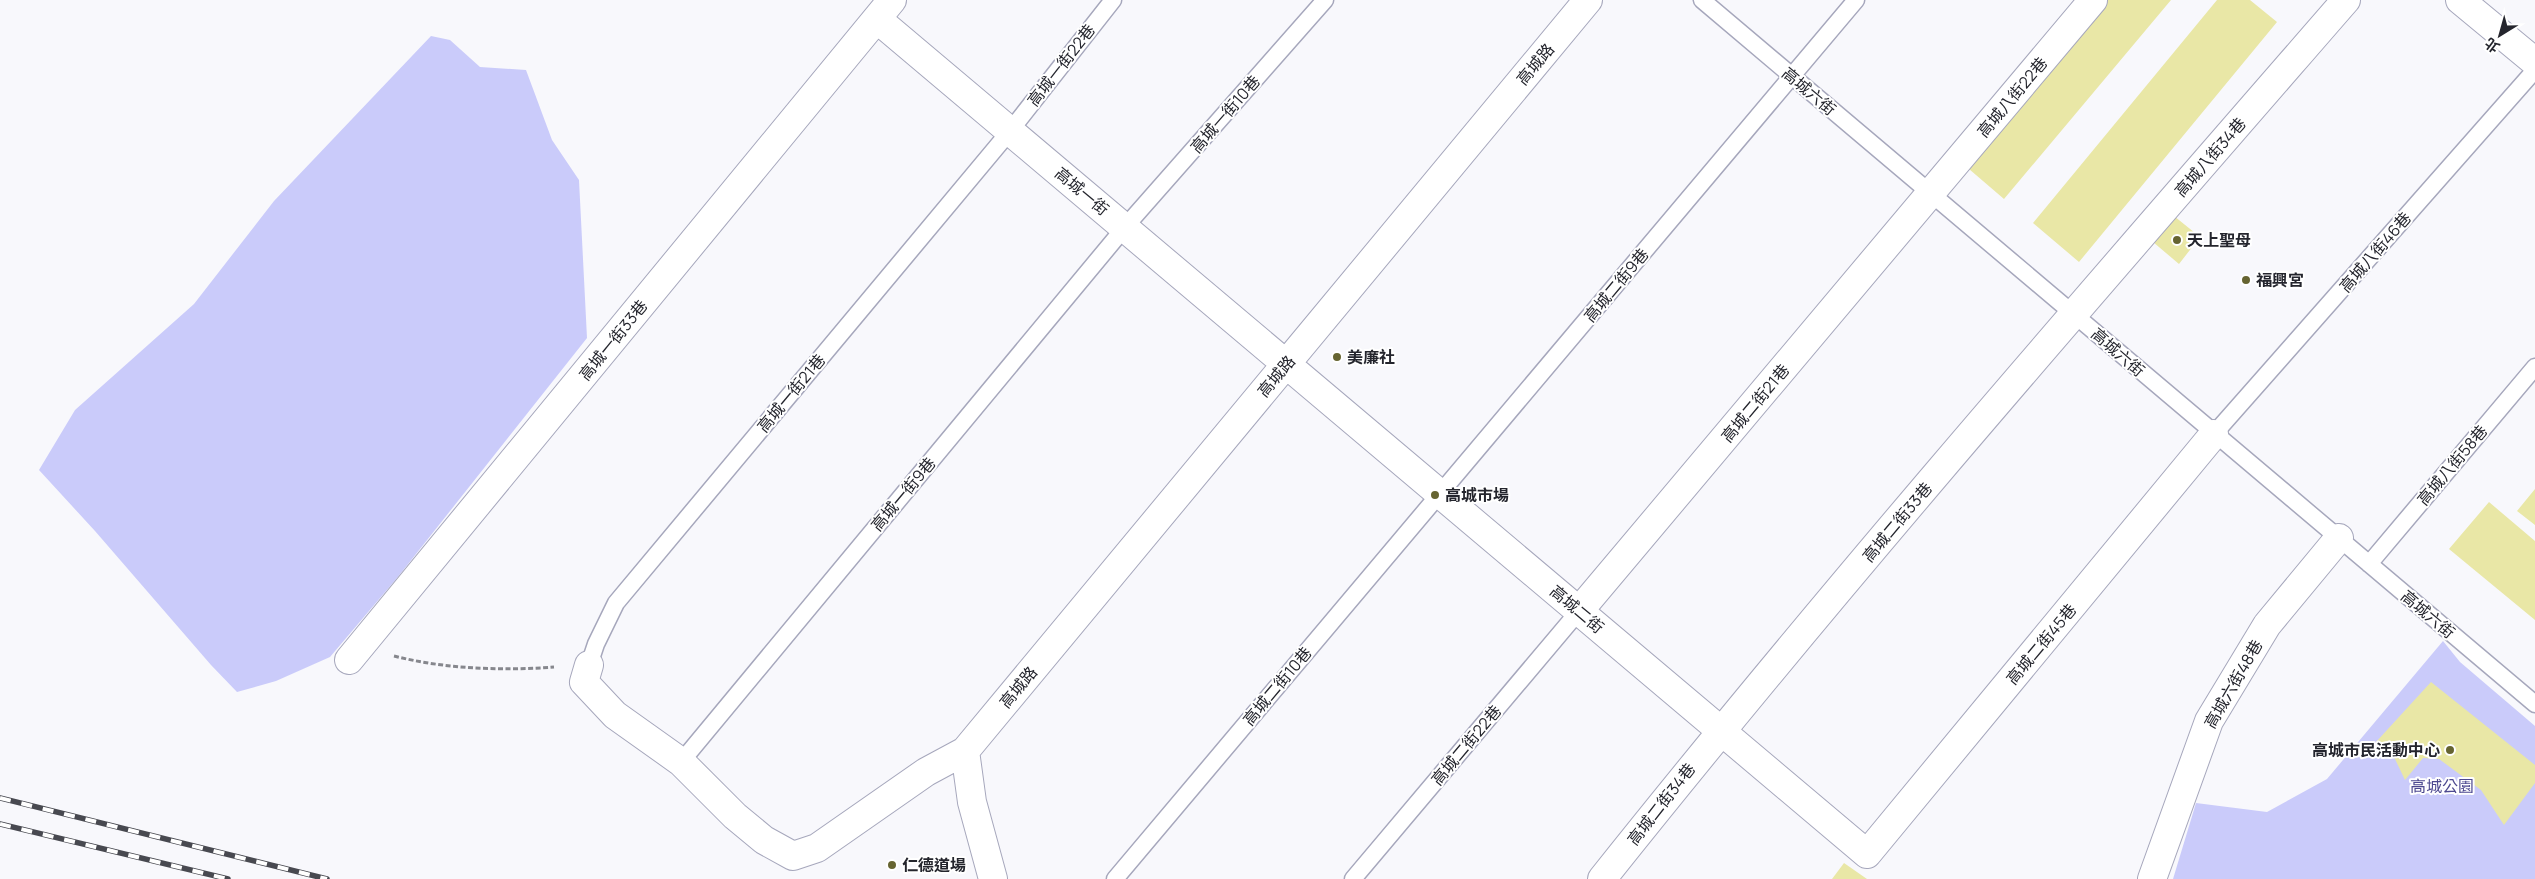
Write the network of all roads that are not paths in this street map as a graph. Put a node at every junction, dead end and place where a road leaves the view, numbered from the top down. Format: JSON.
{"nodes":[{"id":1,"x":1112,"y":0,"type":"edge"},
{"id":2,"x":1325,"y":0,"type":"edge"},
{"id":3,"x":1588,"y":0,"type":"edge"},
{"id":4,"x":1702,"y":0,"type":"edge"},
{"id":5,"x":1856,"y":0,"type":"edge"},
{"id":6,"x":2093,"y":0,"type":"edge"},
{"id":7,"x":2346,"y":0,"type":"edge"},
{"id":8,"x":2460,"y":0,"type":"edge"},
{"id":9,"x":885,"y":9,"type":"edge"},
{"id":10,"x":2535,"y":62,"type":"edge"},
{"id":11,"x":2535,"y":70,"type":"edge"},
{"id":12,"x":1792,"y":76,"type":"junction"},
{"id":13,"x":1010,"y":131,"type":"junction"},
{"id":14,"x":1931,"y":194,"type":"junction"},
{"id":15,"x":1125,"y":227,"type":"junction"},
{"id":16,"x":2073,"y":314,"type":"junction"},
{"id":17,"x":1286,"y":363,"type":"junction"},
{"id":18,"x":2535,"y":367,"type":"edge"},
{"id":19,"x":2214,"y":434,"type":"junction"},
{"id":20,"x":1440,"y":493,"type":"junction"},
{"id":21,"x":2339,"y":538,"type":"junction"},
{"id":22,"x":2369,"y":564,"type":"junction"},
{"id":23,"x":1579,"y":611,"type":"junction"},
{"id":24,"x":355,"y":653,"type":"road end"},
{"id":25,"x":590,"y":665,"type":"joint"},
{"id":26,"x":2535,"y":704,"type":"edge"},
{"id":27,"x":1721,"y":729,"type":"junction"},
{"id":28,"x":965,"y":751,"type":"junction"},
{"id":29,"x":681,"y":762,"type":"junction"},
{"id":30,"x":1867,"y":854,"type":"joint"},
{"id":31,"x":993,"y":879,"type":"edge"},
{"id":32,"x":1115,"y":879,"type":"edge"},
{"id":33,"x":1353,"y":879,"type":"edge"},
{"id":34,"x":1602,"y":879,"type":"edge"},
{"id":35,"x":2152,"y":879,"type":"edge"}],
"edges":[{"from":1,"to":13,"type":"lane","name":"高城一街22巷"},
{"from":2,"to":15,"type":"lane","name":"高城一街10巷"},
{"from":3,"to":17,"type":"street","name":"高城路"},
{"from":4,"to":12,"type":"lane","name":"高城六街"},
{"from":5,"to":12,"type":"lane","name":"高城二街9巷"},
{"from":6,"to":14,"type":"street","name":"高城八街22巷"},
{"from":7,"to":16,"type":"street","name":"高城八街34巷"},
{"from":8,"to":10,"type":"street"},
{"from":9,"to":13,"type":"street","name":"高城一街"},
{"from":9,"to":24,"type":"street","name":"高城一街33巷"},
{"from":11,"to":19,"type":"lane","name":"高城八街46巷"},
{"from":12,"to":14,"type":"lane","name":"高城六街"},
{"from":12,"to":20,"type":"lane","name":"高城二街9巷"},
{"from":13,"to":15,"type":"street","name":"高城一街"},
{"from":13,"to":25,"type":"lane","name":"高城一街21巷"},
{"from":14,"to":16,"type":"lane","name":"高城六街"},
{"from":14,"to":23,"type":"street","name":"高城二街21巷"},
{"from":15,"to":17,"type":"street","name":"高城一街"},
{"from":15,"to":29,"type":"lane","name":"高城一街9巷"},
{"from":16,"to":19,"type":"lane","name":"高城六街"},
{"from":16,"to":27,"type":"street","name":"高城二街33巷"},
{"from":17,"to":20,"type":"street","name":"高城二街"},
{"from":17,"to":28,"type":"street","name":"高城路"},
{"from":18,"to":22,"type":"lane","name":"高城八街58巷"},
{"from":19,"to":21,"type":"lane","name":"高城六街"},
{"from":19,"to":30,"type":"street","name":"高城二街45巷"},
{"from":20,"to":23,"type":"street","name":"高城二街"},
{"from":20,"to":32,"type":"lane","name":"高城二街10巷"},
{"from":21,"to":22,"type":"lane","name":"高城六街"},
{"from":21,"to":35,"type":"street","name":"高城六街48巷"},
{"from":22,"to":26,"type":"lane","name":"高城六街"},
{"from":23,"to":27,"type":"street","name":"高城二街"},
{"from":23,"to":33,"type":"lane","name":"高城二街22巷"},
{"from":25,"to":29,"type":"street"},
{"from":27,"to":30,"type":"street","name":"高城二街"},
{"from":27,"to":34,"type":"street","name":"高城二街34巷"},
{"from":28,"to":29,"type":"street","name":"高城路"},
{"from":28,"to":31,"type":"street"}]}
